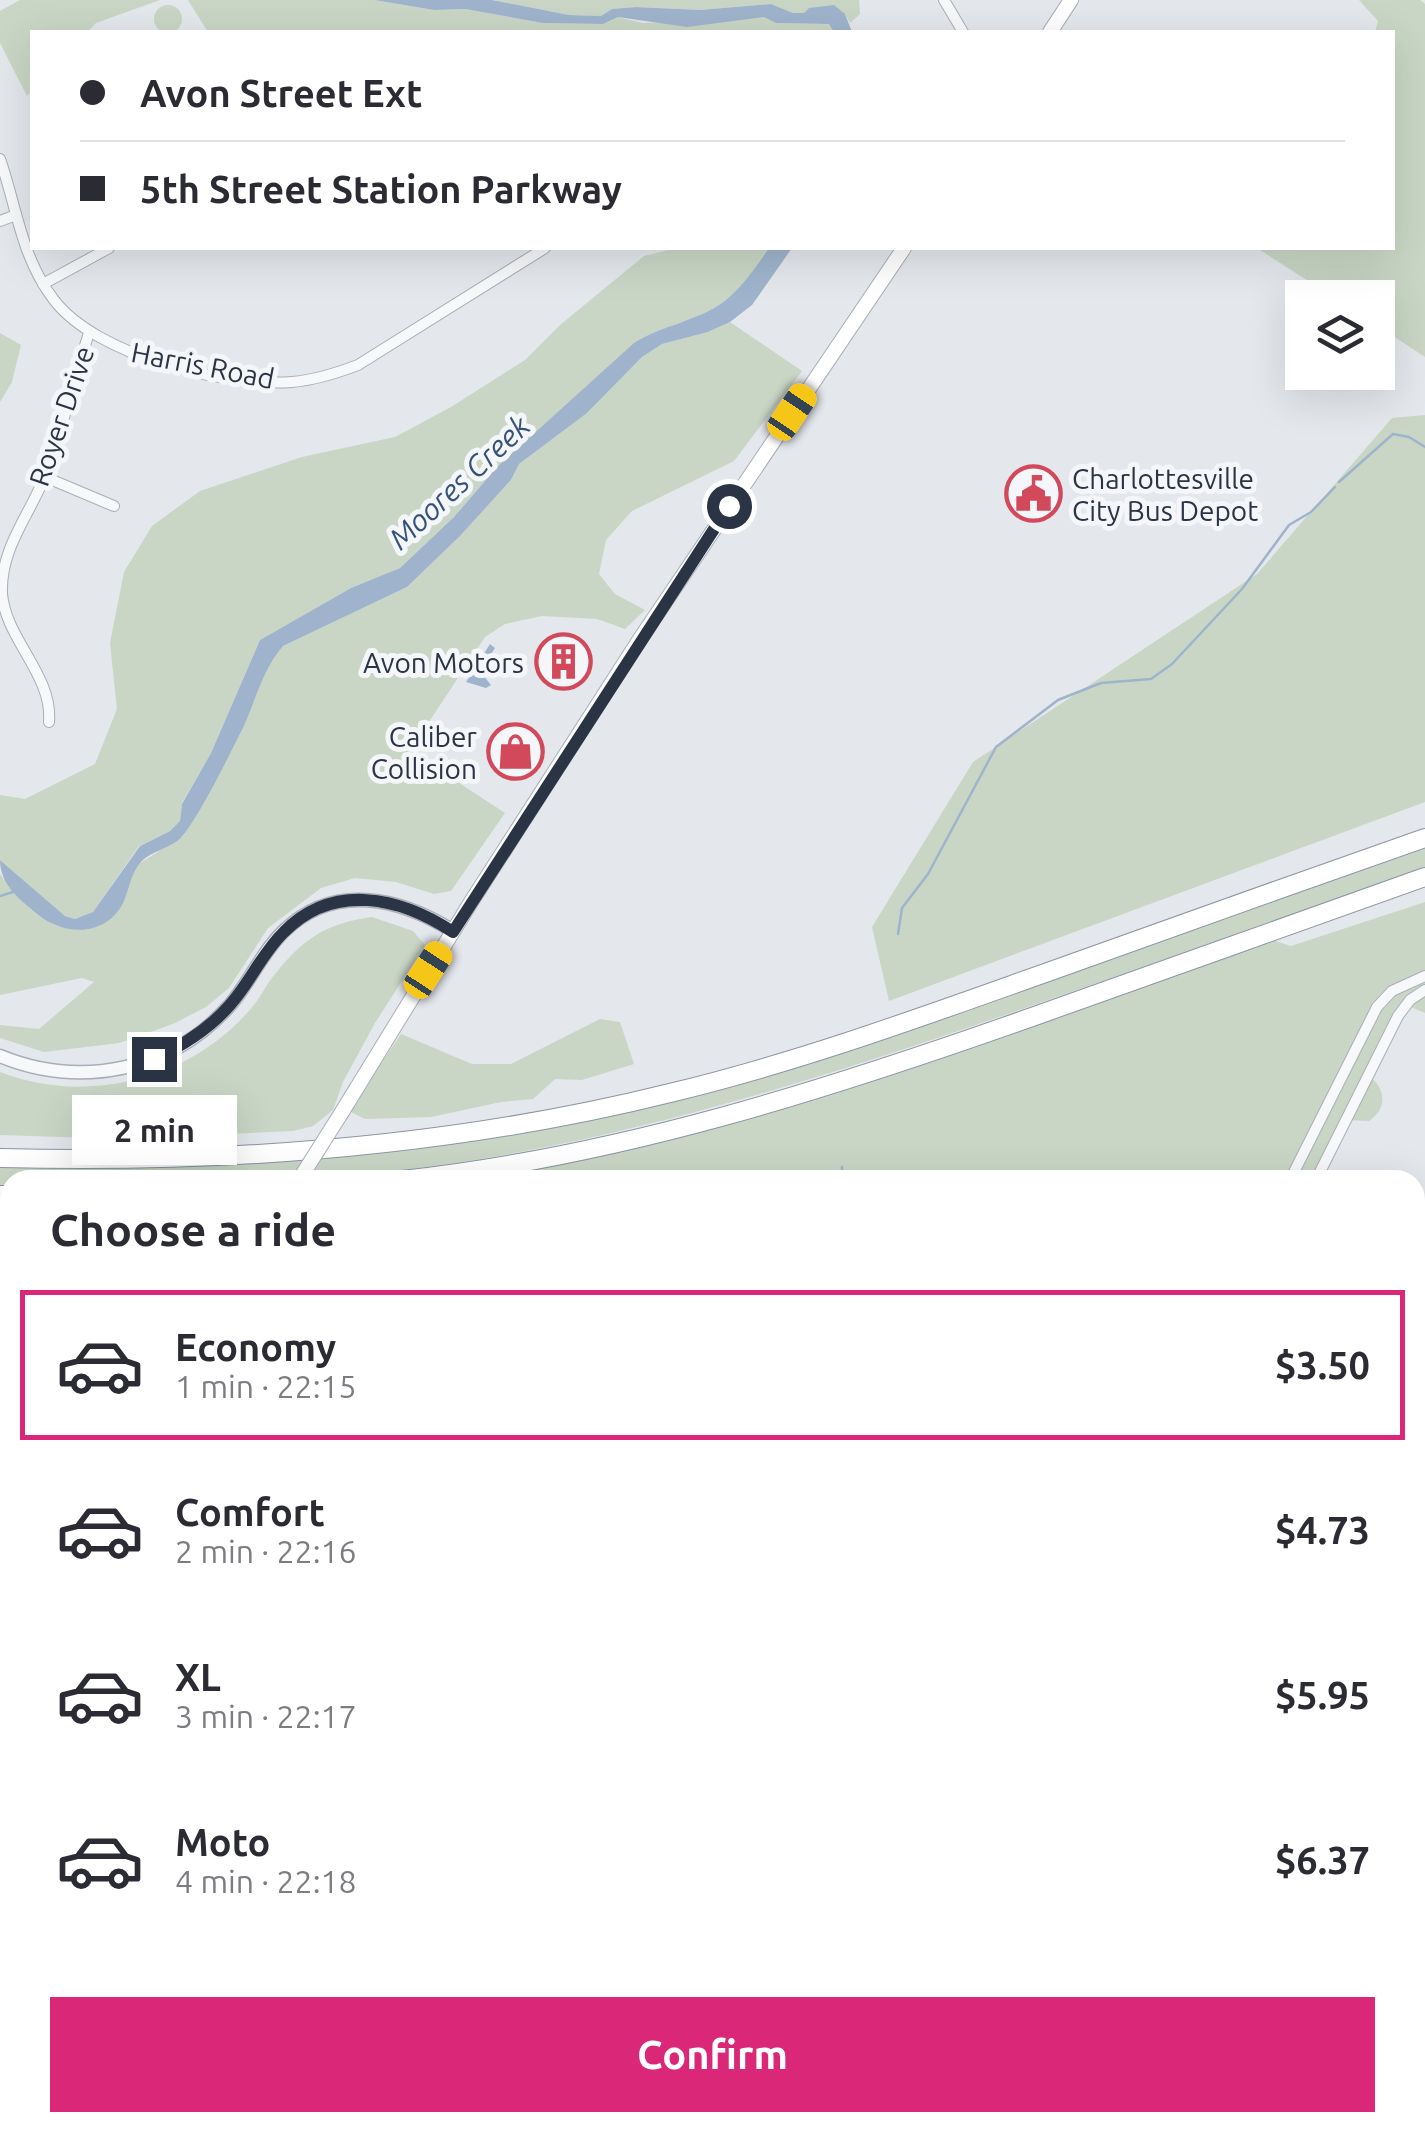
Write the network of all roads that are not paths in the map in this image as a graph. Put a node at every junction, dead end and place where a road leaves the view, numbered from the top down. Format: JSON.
{"nodes":[{"id":1,"x":944,"y":0,"type":"edge"},
{"id":2,"x":1071,"y":0,"type":"edge"},
{"id":3,"x":962,"y":30,"type":"edge"},
{"id":4,"x":1051,"y":30,"type":"edge"},
{"id":5,"x":0,"y":159,"type":"edge"},
{"id":6,"x":16,"y":215,"type":"junction"},
{"id":7,"x":0,"y":221,"type":"edge"},
{"id":8,"x":105,"y":250,"type":"edge"},
{"id":9,"x":542,"y":250,"type":"edge"},
{"id":10,"x":903,"y":250,"type":"edge"},
{"id":11,"x":43,"y":284,"type":"junction"},
{"id":12,"x":90,"y":333,"type":"junction"},
{"id":13,"x":45,"y":477,"type":"junction"},
{"id":14,"x":114,"y":506,"type":"dead end"},
{"id":15,"x":49,"y":722,"type":"dead end"},
{"id":16,"x":1425,"y":838,"type":"edge"},
{"id":17,"x":1425,"y":877,"type":"edge"},
{"id":18,"x":453,"y":932,"type":"junction"},
{"id":19,"x":1425,"y":976,"type":"edge"},
{"id":20,"x":1425,"y":990,"type":"edge"},
{"id":21,"x":0,"y":1056,"type":"edge"},
{"id":22,"x":0,"y":1158,"type":"edge"},
{"id":23,"x":305,"y":1170,"type":"edge"},
{"id":24,"x":466,"y":1170,"type":"edge"},
{"id":25,"x":1295,"y":1170,"type":"edge"},
{"id":26,"x":1321,"y":1170,"type":"edge"}],
"edges":[{"from":1,"to":3,"type":"street"},
{"from":2,"to":4,"type":"main road"},
{"from":5,"to":6,"type":"street","name":"Harris Road"},
{"from":6,"to":7,"type":"street"},
{"from":6,"to":11,"type":"street","name":"Harris Road"},
{"from":8,"to":11,"type":"street"},
{"from":9,"to":12,"type":"street","name":"Harris Road"},
{"from":10,"to":18,"type":"main road"},
{"from":11,"to":12,"type":"street","name":"Harris Road"},
{"from":12,"to":13,"type":"street","name":"Royer Drive"},
{"from":13,"to":14,"type":"street"},
{"from":13,"to":15,"type":"street","name":"Royer Drive"},
{"from":16,"to":22,"type":"highway"},
{"from":17,"to":24,"type":"highway"},
{"from":18,"to":21,"type":"street"},
{"from":18,"to":23,"type":"main road","bridge":true},
{"from":19,"to":25,"type":"street"},
{"from":20,"to":26,"type":"street"}]}
